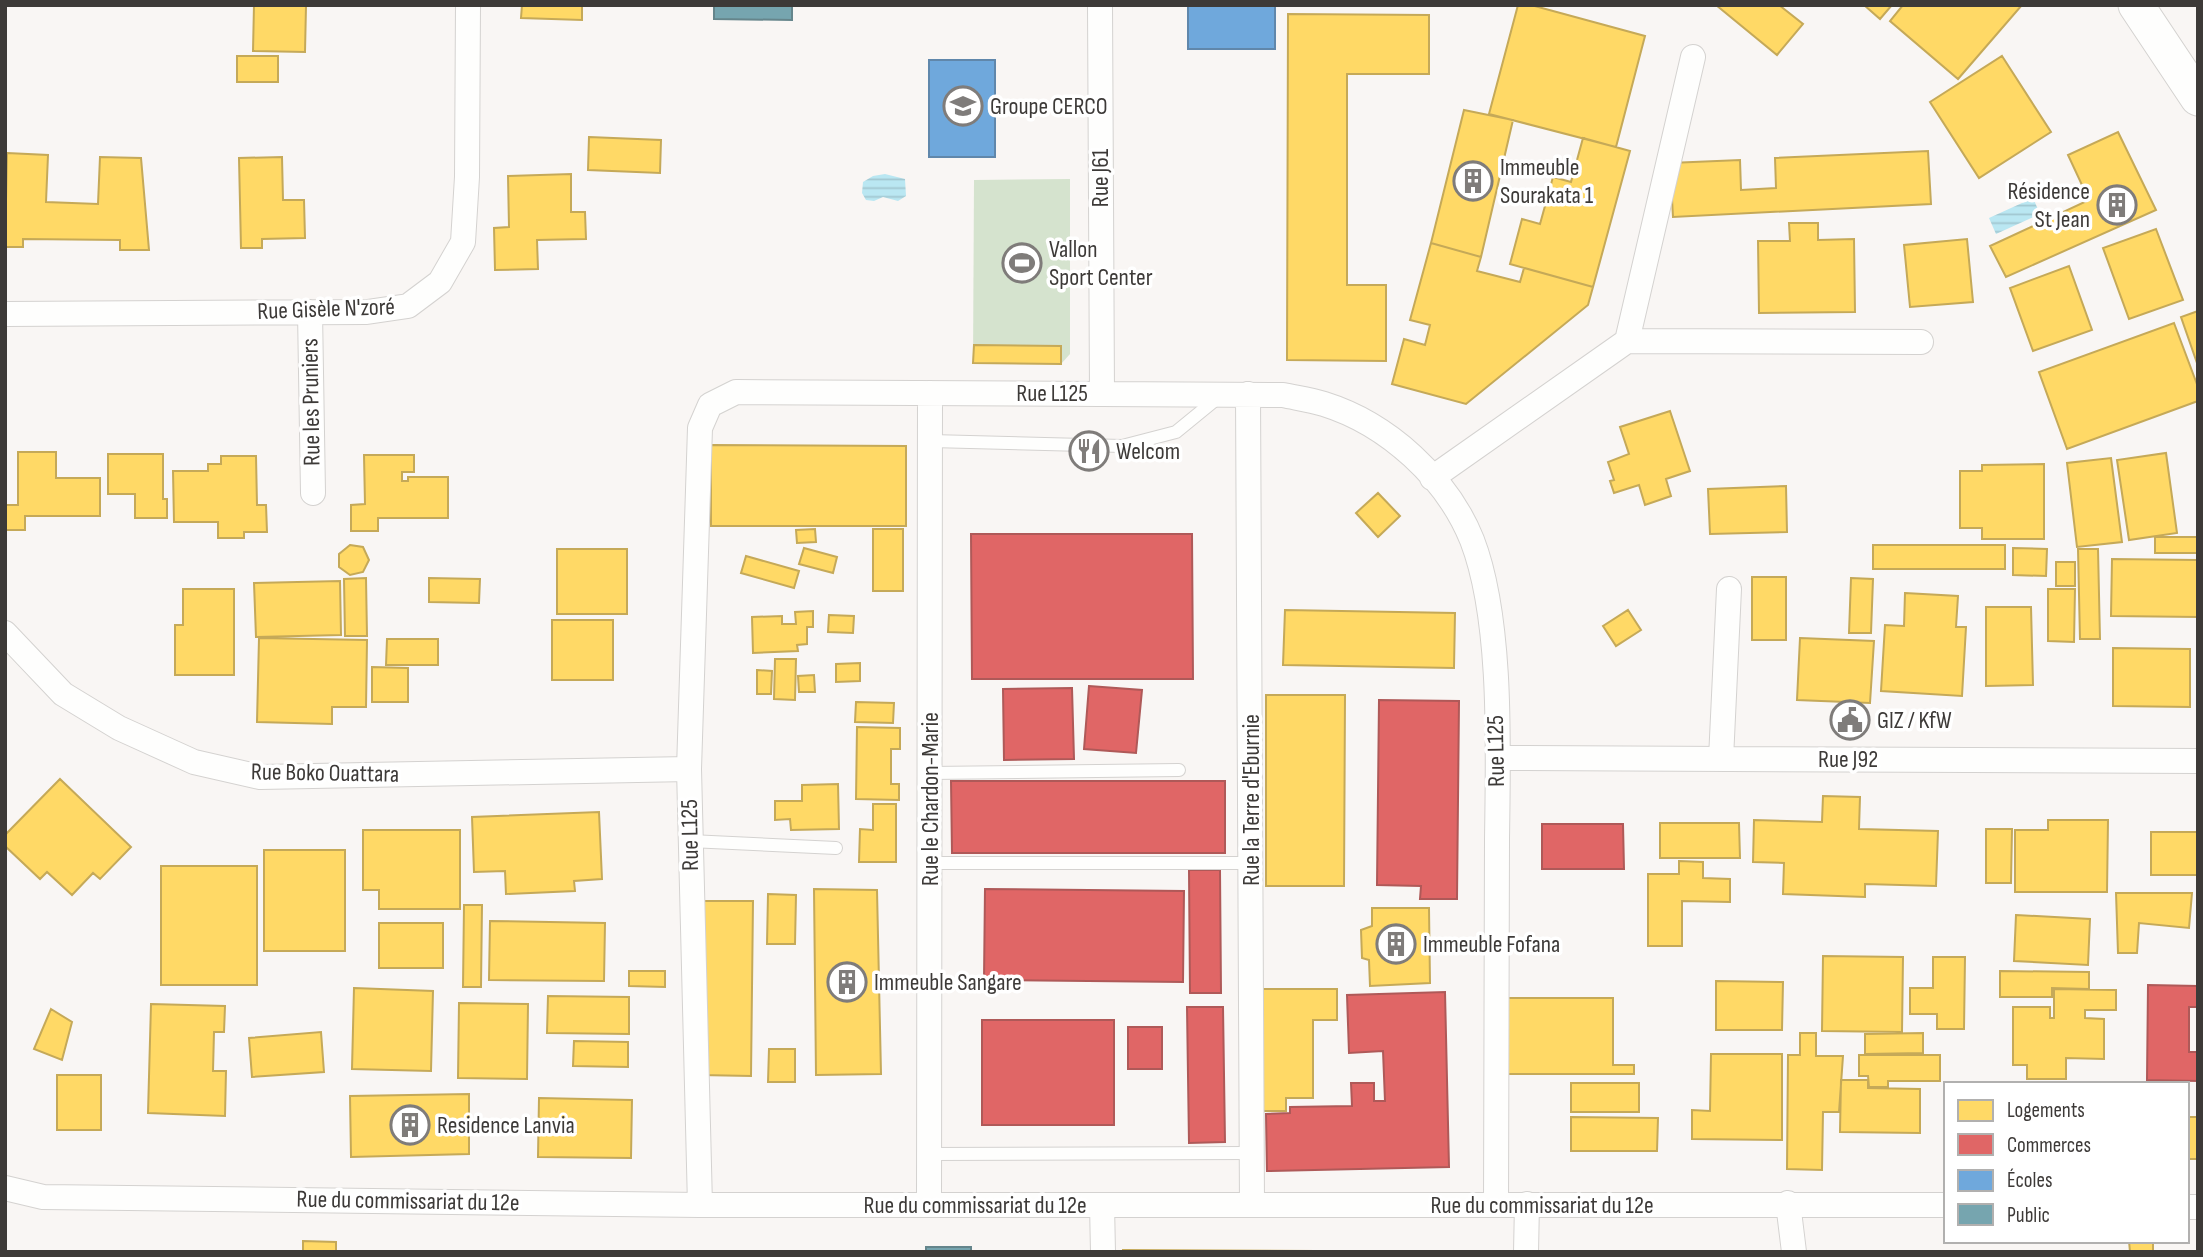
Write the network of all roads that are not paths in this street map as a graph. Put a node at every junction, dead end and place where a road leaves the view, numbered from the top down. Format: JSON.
{"nodes":[{"id":1,"x":468,"y":5,"type":"edge"},
{"id":2,"x":1100,"y":5,"type":"edge"},
{"id":3,"x":2136,"y":5,"type":"edge"},
{"id":4,"x":1693,"y":57,"type":"dead end"},
{"id":5,"x":2198,"y":98,"type":"edge"},
{"id":6,"x":310,"y":312,"type":"junction"},
{"id":7,"x":5,"y":314,"type":"edge"},
{"id":8,"x":1627,"y":341,"type":"junction"},
{"id":9,"x":1921,"y":342,"type":"dead end"},
{"id":10,"x":930,"y":393,"type":"junction"},
{"id":11,"x":1102,"y":393,"type":"junction"},
{"id":12,"x":1222,"y":394,"type":"junction"},
{"id":13,"x":1248,"y":394,"type":"junction"},
{"id":14,"x":931,"y":441,"type":"junction"},
{"id":15,"x":1432,"y":478,"type":"junction"},
{"id":16,"x":313,"y":493,"type":"dead end"},
{"id":17,"x":1729,"y":589,"type":"dead end"},
{"id":18,"x":5,"y":634,"type":"edge"},
{"id":19,"x":1498,"y":758,"type":"junction"},
{"id":20,"x":1721,"y":759,"type":"junction"},
{"id":21,"x":2198,"y":761,"type":"edge"},
{"id":22,"x":689,"y":769,"type":"junction"},
{"id":23,"x":1180,"y":770,"type":"dead end"},
{"id":24,"x":930,"y":773,"type":"junction"},
{"id":25,"x":690,"y":841,"type":"junction"},
{"id":26,"x":836,"y":848,"type":"dead end"},
{"id":27,"x":929,"y":863,"type":"junction"},
{"id":28,"x":1251,"y":863,"type":"junction"},
{"id":29,"x":1252,"y":1153,"type":"junction"},
{"id":30,"x":929,"y":1154,"type":"junction"},
{"id":31,"x":5,"y":1188,"type":"edge"},
{"id":32,"x":1788,"y":1203,"type":"junction"},
{"id":33,"x":929,"y":1204,"type":"junction"},
{"id":34,"x":1527,"y":1204,"type":"junction"},
{"id":35,"x":699,"y":1205,"type":"junction"},
{"id":36,"x":1102,"y":1205,"type":"junction"},
{"id":37,"x":1252,"y":1205,"type":"junction"},
{"id":38,"x":1496,"y":1205,"type":"junction"},
{"id":39,"x":1944,"y":1205,"type":"edge"},
{"id":40,"x":1103,"y":1252,"type":"edge"},
{"id":41,"x":1526,"y":1252,"type":"edge"},
{"id":42,"x":1794,"y":1252,"type":"edge"}],
"edges":[{"from":1,"to":6,"type":"street","name":"Rue Gisèle N'zoré"},
{"from":2,"to":11,"type":"street","name":"Rue J61"},
{"from":3,"to":5,"type":"main road"},
{"from":4,"to":8,"type":"street"},
{"from":6,"to":7,"type":"street","name":"Rue Gisèle N'zoré"},
{"from":6,"to":16,"type":"street","name":"Rue les Pruniers"},
{"from":8,"to":9,"type":"street"},
{"from":8,"to":15,"type":"street"},
{"from":10,"to":11,"type":"street","name":"Rue L125"},
{"from":10,"to":14,"type":"street","name":"Rue le Chardon-Marie"},
{"from":10,"to":22,"type":"street","name":"Rue L125"},
{"from":11,"to":12,"type":"street","name":"Rue L125"},
{"from":12,"to":13,"type":"street","name":"Rue L125"},
{"from":12,"to":14,"type":"lane"},
{"from":13,"to":15,"type":"street","name":"Rue L125"},
{"from":13,"to":28,"type":"street","name":"Rue la Terre d'Eburnie"},
{"from":14,"to":24,"type":"street","name":"Rue le Chardon-Marie"},
{"from":15,"to":19,"type":"street","name":"Rue L125"},
{"from":17,"to":20,"type":"street"},
{"from":18,"to":22,"type":"street","name":"Rue Boko Ouattara"},
{"from":19,"to":20,"type":"street","name":"Rue J92"},
{"from":19,"to":38,"type":"street","name":"Rue L125"},
{"from":20,"to":21,"type":"street","name":"Rue J92"},
{"from":22,"to":25,"type":"street","name":"Rue L125"},
{"from":23,"to":24,"type":"lane"},
{"from":24,"to":27,"type":"street","name":"Rue le Chardon-Marie"},
{"from":25,"to":26,"type":"lane"},
{"from":25,"to":35,"type":"street","name":"Rue L125"},
{"from":27,"to":28,"type":"lane"},
{"from":27,"to":30,"type":"street","name":"Rue le Chardon-Marie"},
{"from":28,"to":29,"type":"street","name":"Rue la Terre d'Eburnie"},
{"from":29,"to":30,"type":"lane"},
{"from":29,"to":37,"type":"street","name":"Rue la Terre d'Eburnie"},
{"from":30,"to":33,"type":"street","name":"Rue le Chardon-Marie"},
{"from":31,"to":35,"type":"street","name":"Rue du commissariat du 12e"},
{"from":32,"to":34,"type":"street","name":"Rue du commissariat du 12e"},
{"from":32,"to":39,"type":"street","name":"Rue du commissariat du 12e"},
{"from":32,"to":42,"type":"street"},
{"from":33,"to":35,"type":"street","name":"Rue du commissariat du 12e"},
{"from":33,"to":36,"type":"street","name":"Rue du commissariat du 12e"},
{"from":34,"to":38,"type":"street","name":"Rue du commissariat du 12e"},
{"from":34,"to":41,"type":"street"},
{"from":36,"to":37,"type":"street","name":"Rue du commissariat du 12e"},
{"from":36,"to":40,"type":"street"},
{"from":37,"to":38,"type":"street","name":"Rue du commissariat du 12e"}]}
